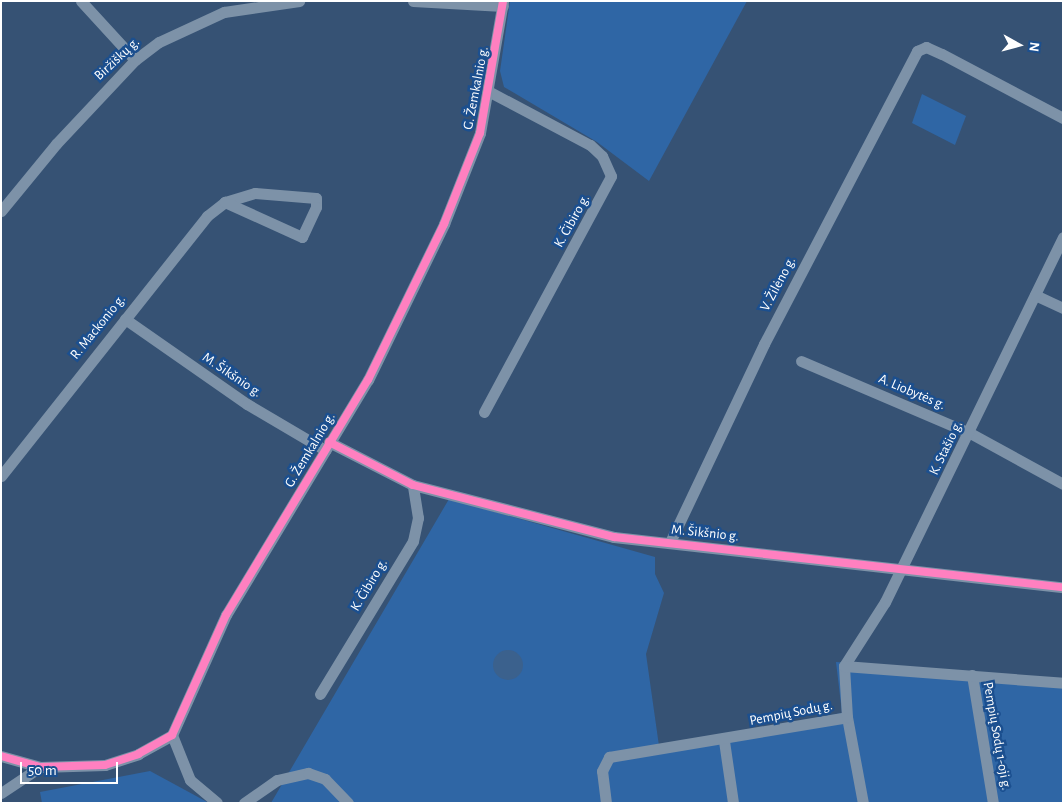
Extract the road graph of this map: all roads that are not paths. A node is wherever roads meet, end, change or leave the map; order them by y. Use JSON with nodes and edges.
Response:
{"nodes":[{"id":1,"x":81,"y":1,"type":"edge"},
{"id":2,"x":300,"y":1,"type":"edge"},
{"id":3,"x":413,"y":1,"type":"edge"},
{"id":4,"x":503,"y":4,"type":"edge"},
{"id":5,"x":135,"y":60,"type":"junction"},
{"id":6,"x":490,"y":92,"type":"junction"},
{"id":7,"x":1063,"y":118,"type":"edge"},
{"id":8,"x":225,"y":202,"type":"junction"},
{"id":9,"x":1,"y":211,"type":"edge"},
{"id":10,"x":1063,"y":237,"type":"edge"},
{"id":11,"x":1035,"y":295,"type":"junction"},
{"id":12,"x":1063,"y":308,"type":"edge"},
{"id":13,"x":125,"y":319,"type":"junction"},
{"id":14,"x":801,"y":361,"type":"dead end"},
{"id":15,"x":484,"y":412,"type":"dead end"},
{"id":16,"x":970,"y":434,"type":"junction"},
{"id":17,"x":327,"y":446,"type":"junction"},
{"id":18,"x":1,"y":476,"type":"edge"},
{"id":19,"x":1063,"y":484,"type":"edge"},
{"id":20,"x":413,"y":485,"type":"junction"},
{"id":21,"x":671,"y":540,"type":"junction"},
{"id":22,"x":902,"y":568,"type":"junction"},
{"id":23,"x":1063,"y":587,"type":"edge"},
{"id":24,"x":844,"y":666,"type":"junction"},
{"id":25,"x":972,"y":675,"type":"junction"},
{"id":26,"x":1063,"y":683,"type":"edge"},
{"id":27,"x":320,"y":694,"type":"dead end"},
{"id":28,"x":848,"y":717,"type":"junction"},
{"id":29,"x":172,"y":735,"type":"junction"},
{"id":30,"x":724,"y":741,"type":"junction"},
{"id":31,"x":1,"y":756,"type":"edge"},
{"id":32,"x":40,"y":767,"type":"junction"},
{"id":33,"x":1,"y":793,"type":"edge"},
{"id":34,"x":217,"y":803,"type":"edge"},
{"id":35,"x":244,"y":803,"type":"edge"},
{"id":36,"x":348,"y":803,"type":"edge"},
{"id":37,"x":606,"y":803,"type":"edge"},
{"id":38,"x":733,"y":803,"type":"edge"},
{"id":39,"x":863,"y":803,"type":"edge"},
{"id":40,"x":993,"y":803,"type":"edge"}],
"edges":[{"from":1,"to":5,"type":"street"},
{"from":2,"to":5,"type":"street","name":"Biržiškų g."},
{"from":3,"to":4,"type":"street"},
{"from":4,"to":6,"type":"street","name":"G. Žemkalnio g."},
{"from":5,"to":9,"type":"street","name":"Biržiškų g."},
{"from":6,"to":15,"type":"street","name":"K. Čibiro g."},
{"from":6,"to":17,"type":"street","name":"G. Žemkalnio g."},
{"from":7,"to":21,"type":"street","name":"V. Žilėno g."},
{"from":8,"to":8,"type":"street","name":"R. Mackonio g."},
{"from":8,"to":13,"type":"street","name":"R. Mackonio g."},
{"from":10,"to":11,"type":"street","name":"K. Stašio g."},
{"from":11,"to":12,"type":"street"},
{"from":11,"to":16,"type":"street","name":"K. Stašio g."},
{"from":13,"to":17,"type":"street","name":"M. Šikšnio g."},
{"from":13,"to":18,"type":"street","name":"R. Mackonio g."},
{"from":14,"to":16,"type":"street","name":"A. Liobytės g."},
{"from":16,"to":19,"type":"street","name":"A. Liobytės g."},
{"from":16,"to":22,"type":"street","name":"K. Stašio g."},
{"from":17,"to":20,"type":"street","name":"M. Šikšnio g."},
{"from":17,"to":29,"type":"street","name":"G. Žemkalnio g."},
{"from":20,"to":21,"type":"street","name":"M. Šikšnio g."},
{"from":20,"to":27,"type":"street","name":"K. Čibiro g."},
{"from":21,"to":22,"type":"street","name":"M. Šikšnio g."},
{"from":22,"to":23,"type":"street","name":"M. Šikšnio g."},
{"from":22,"to":24,"type":"street","name":"K. Stašio g."},
{"from":24,"to":25,"type":"street"},
{"from":24,"to":28,"type":"street","name":"Pempių Sodų g."},
{"from":25,"to":26,"type":"street"},
{"from":25,"to":40,"type":"street","name":"Pempių Sodų 1-oji g."},
{"from":28,"to":30,"type":"street","name":"Pempių Sodų g."},
{"from":28,"to":39,"type":"street"},
{"from":29,"to":32,"type":"street"},
{"from":29,"to":34,"type":"street"},
{"from":30,"to":37,"type":"street","name":"Pempių Sodų g."},
{"from":30,"to":38,"type":"street"},
{"from":31,"to":32,"type":"street"},
{"from":32,"to":33,"type":"street"},
{"from":35,"to":36,"type":"street"}]}
